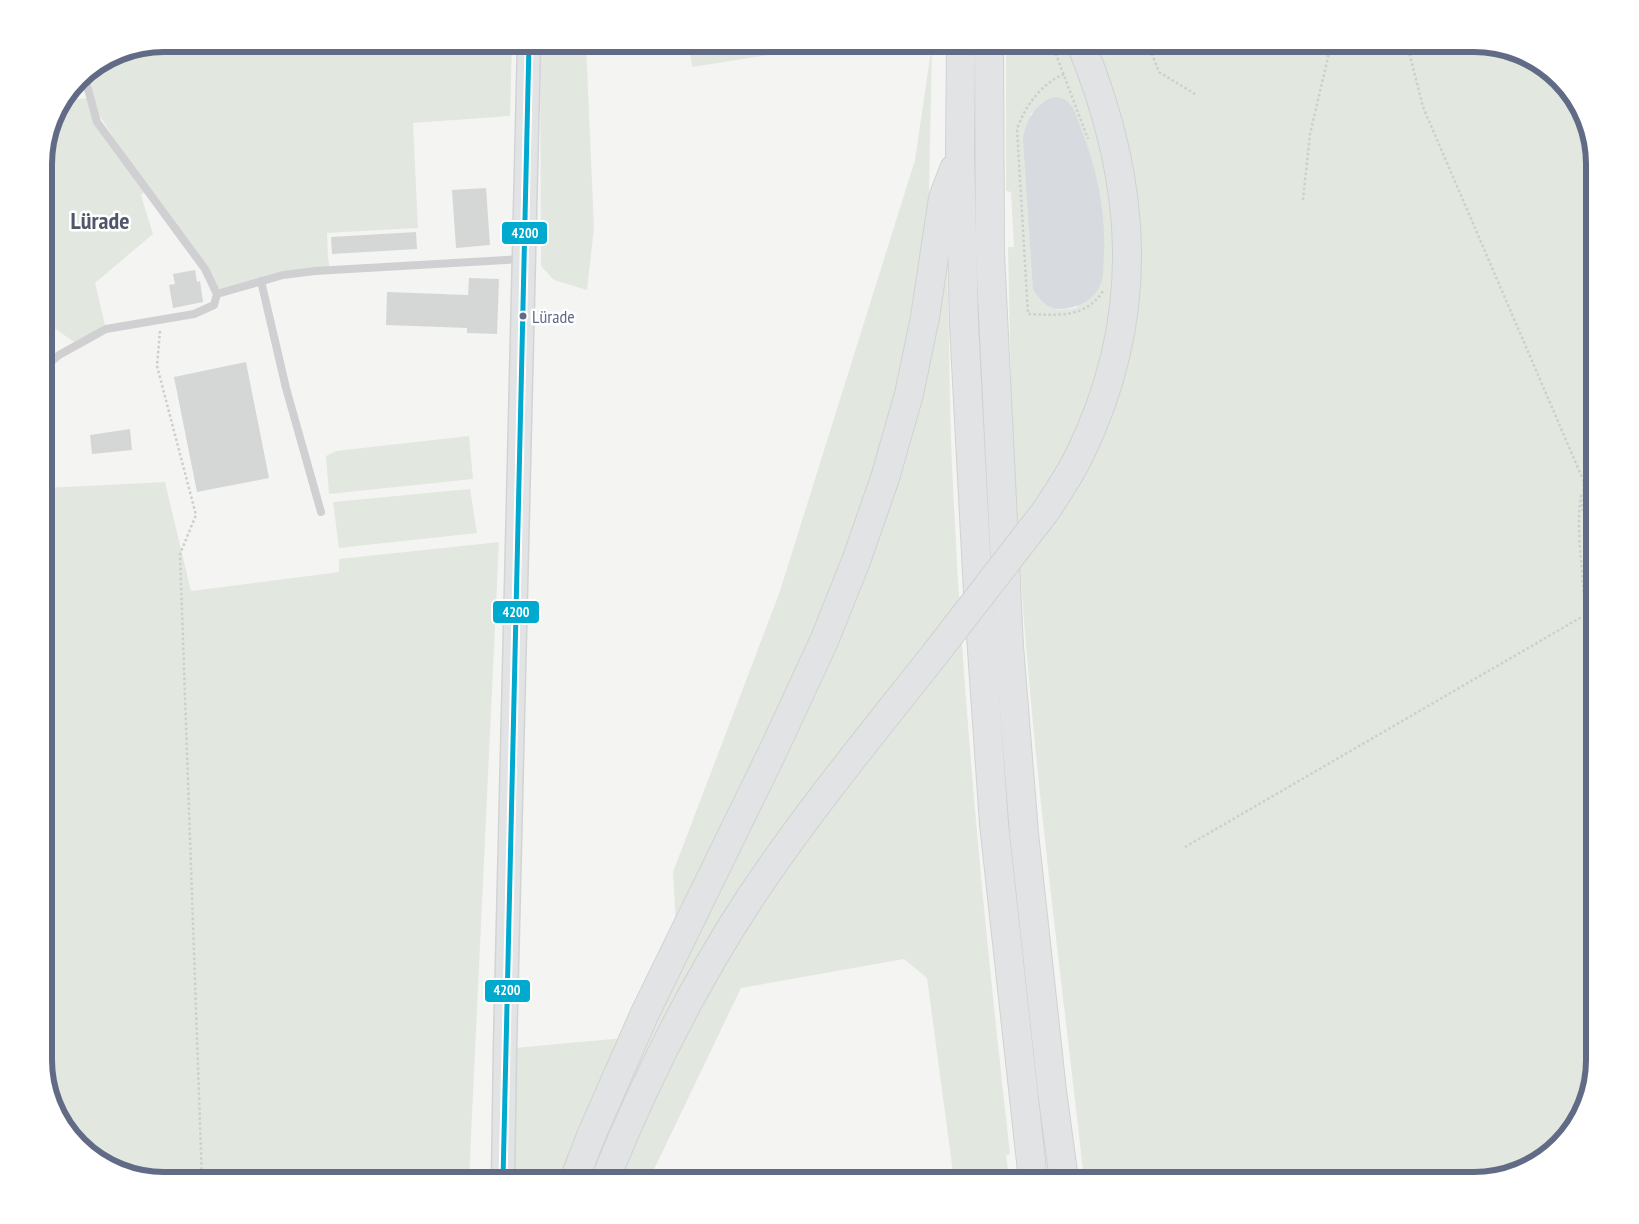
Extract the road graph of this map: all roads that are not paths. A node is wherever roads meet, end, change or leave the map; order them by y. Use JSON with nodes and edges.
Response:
{"nodes":[{"id":1,"x":529,"y":52,"type":"edge"},
{"id":2,"x":961,"y":52,"type":"edge"},
{"id":3,"x":988,"y":52,"type":"edge"},
{"id":4,"x":1084,"y":52,"type":"edge"},
{"id":5,"x":87,"y":84,"type":"edge"},
{"id":6,"x":960,"y":152,"type":"junction"},
{"id":7,"x":524,"y":260,"type":"junction"},
{"id":8,"x":262,"y":281,"type":"junction"},
{"id":9,"x":218,"y":294,"type":"junction"},
{"id":10,"x":53,"y":360,"type":"edge"},
{"id":11,"x":321,"y":512,"type":"dead end"},
{"id":12,"x":502,"y":1172,"type":"edge"},
{"id":13,"x":577,"y":1172,"type":"edge"},
{"id":14,"x":608,"y":1172,"type":"edge"},
{"id":15,"x":1032,"y":1172,"type":"edge"},
{"id":16,"x":1063,"y":1172,"type":"edge"}],
"edges":[{"from":1,"to":7,"type":"main road"},
{"from":2,"to":6,"type":"highway"},
{"from":3,"to":16,"type":"highway"},
{"from":4,"to":14,"type":"highway","bridge":true},
{"from":5,"to":9,"type":"lane"},
{"from":6,"to":13,"type":"highway"},
{"from":6,"to":15,"type":"highway"},
{"from":7,"to":8,"type":"lane"},
{"from":7,"to":12,"type":"main road"},
{"from":8,"to":9,"type":"lane"},
{"from":8,"to":11,"type":"lane"},
{"from":9,"to":10,"type":"lane"}]}
